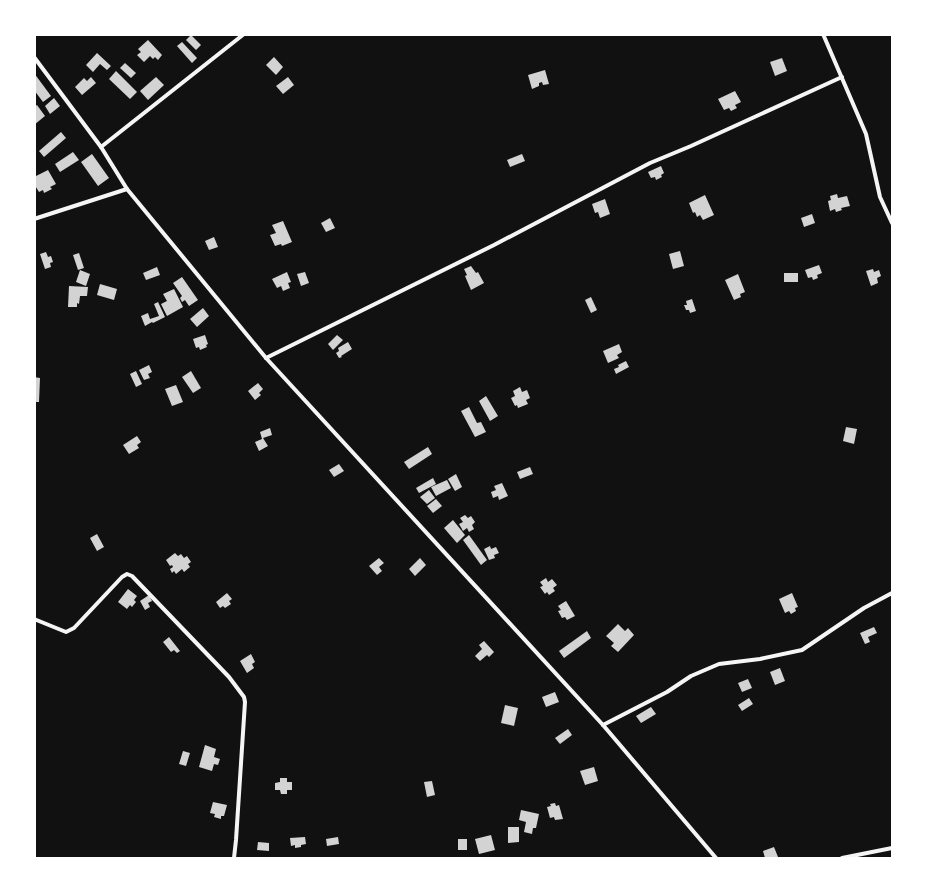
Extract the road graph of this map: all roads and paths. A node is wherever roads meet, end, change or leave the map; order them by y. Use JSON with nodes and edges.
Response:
{"nodes":[{"id":1,"x":244,"y":34,"type":"edge"},
{"id":2,"x":823,"y":34,"type":"edge"},
{"id":3,"x":34,"y":57,"type":"edge"},
{"id":4,"x":842,"y":77,"type":"junction"},
{"id":5,"x":101,"y":147,"type":"junction"},
{"id":6,"x":127,"y":189,"type":"junction"},
{"id":7,"x":34,"y":219,"type":"edge"},
{"id":8,"x":892,"y":223,"type":"edge"},
{"id":9,"x":266,"y":358,"type":"junction"},
{"id":10,"x":892,"y":593,"type":"edge"},
{"id":11,"x":34,"y":619,"type":"edge"},
{"id":12,"x":603,"y":725,"type":"junction"},
{"id":13,"x":892,"y":848,"type":"edge"},
{"id":14,"x":234,"y":858,"type":"edge"},
{"id":15,"x":716,"y":858,"type":"edge"},
{"id":16,"x":842,"y":858,"type":"edge"}],
"edges":[{"from":1,"to":5,"type":"street"},
{"from":2,"to":4,"type":"street"},
{"from":3,"to":5,"type":"street"},
{"from":4,"to":8,"type":"street"},
{"from":4,"to":9,"type":"street"},
{"from":5,"to":6,"type":"street"},
{"from":6,"to":7,"type":"street"},
{"from":6,"to":9,"type":"street"},
{"from":9,"to":12,"type":"street"},
{"from":10,"to":12,"type":"street"},
{"from":11,"to":14,"type":"street"},
{"from":12,"to":15,"type":"street"},
{"from":13,"to":16,"type":"street"}]}
